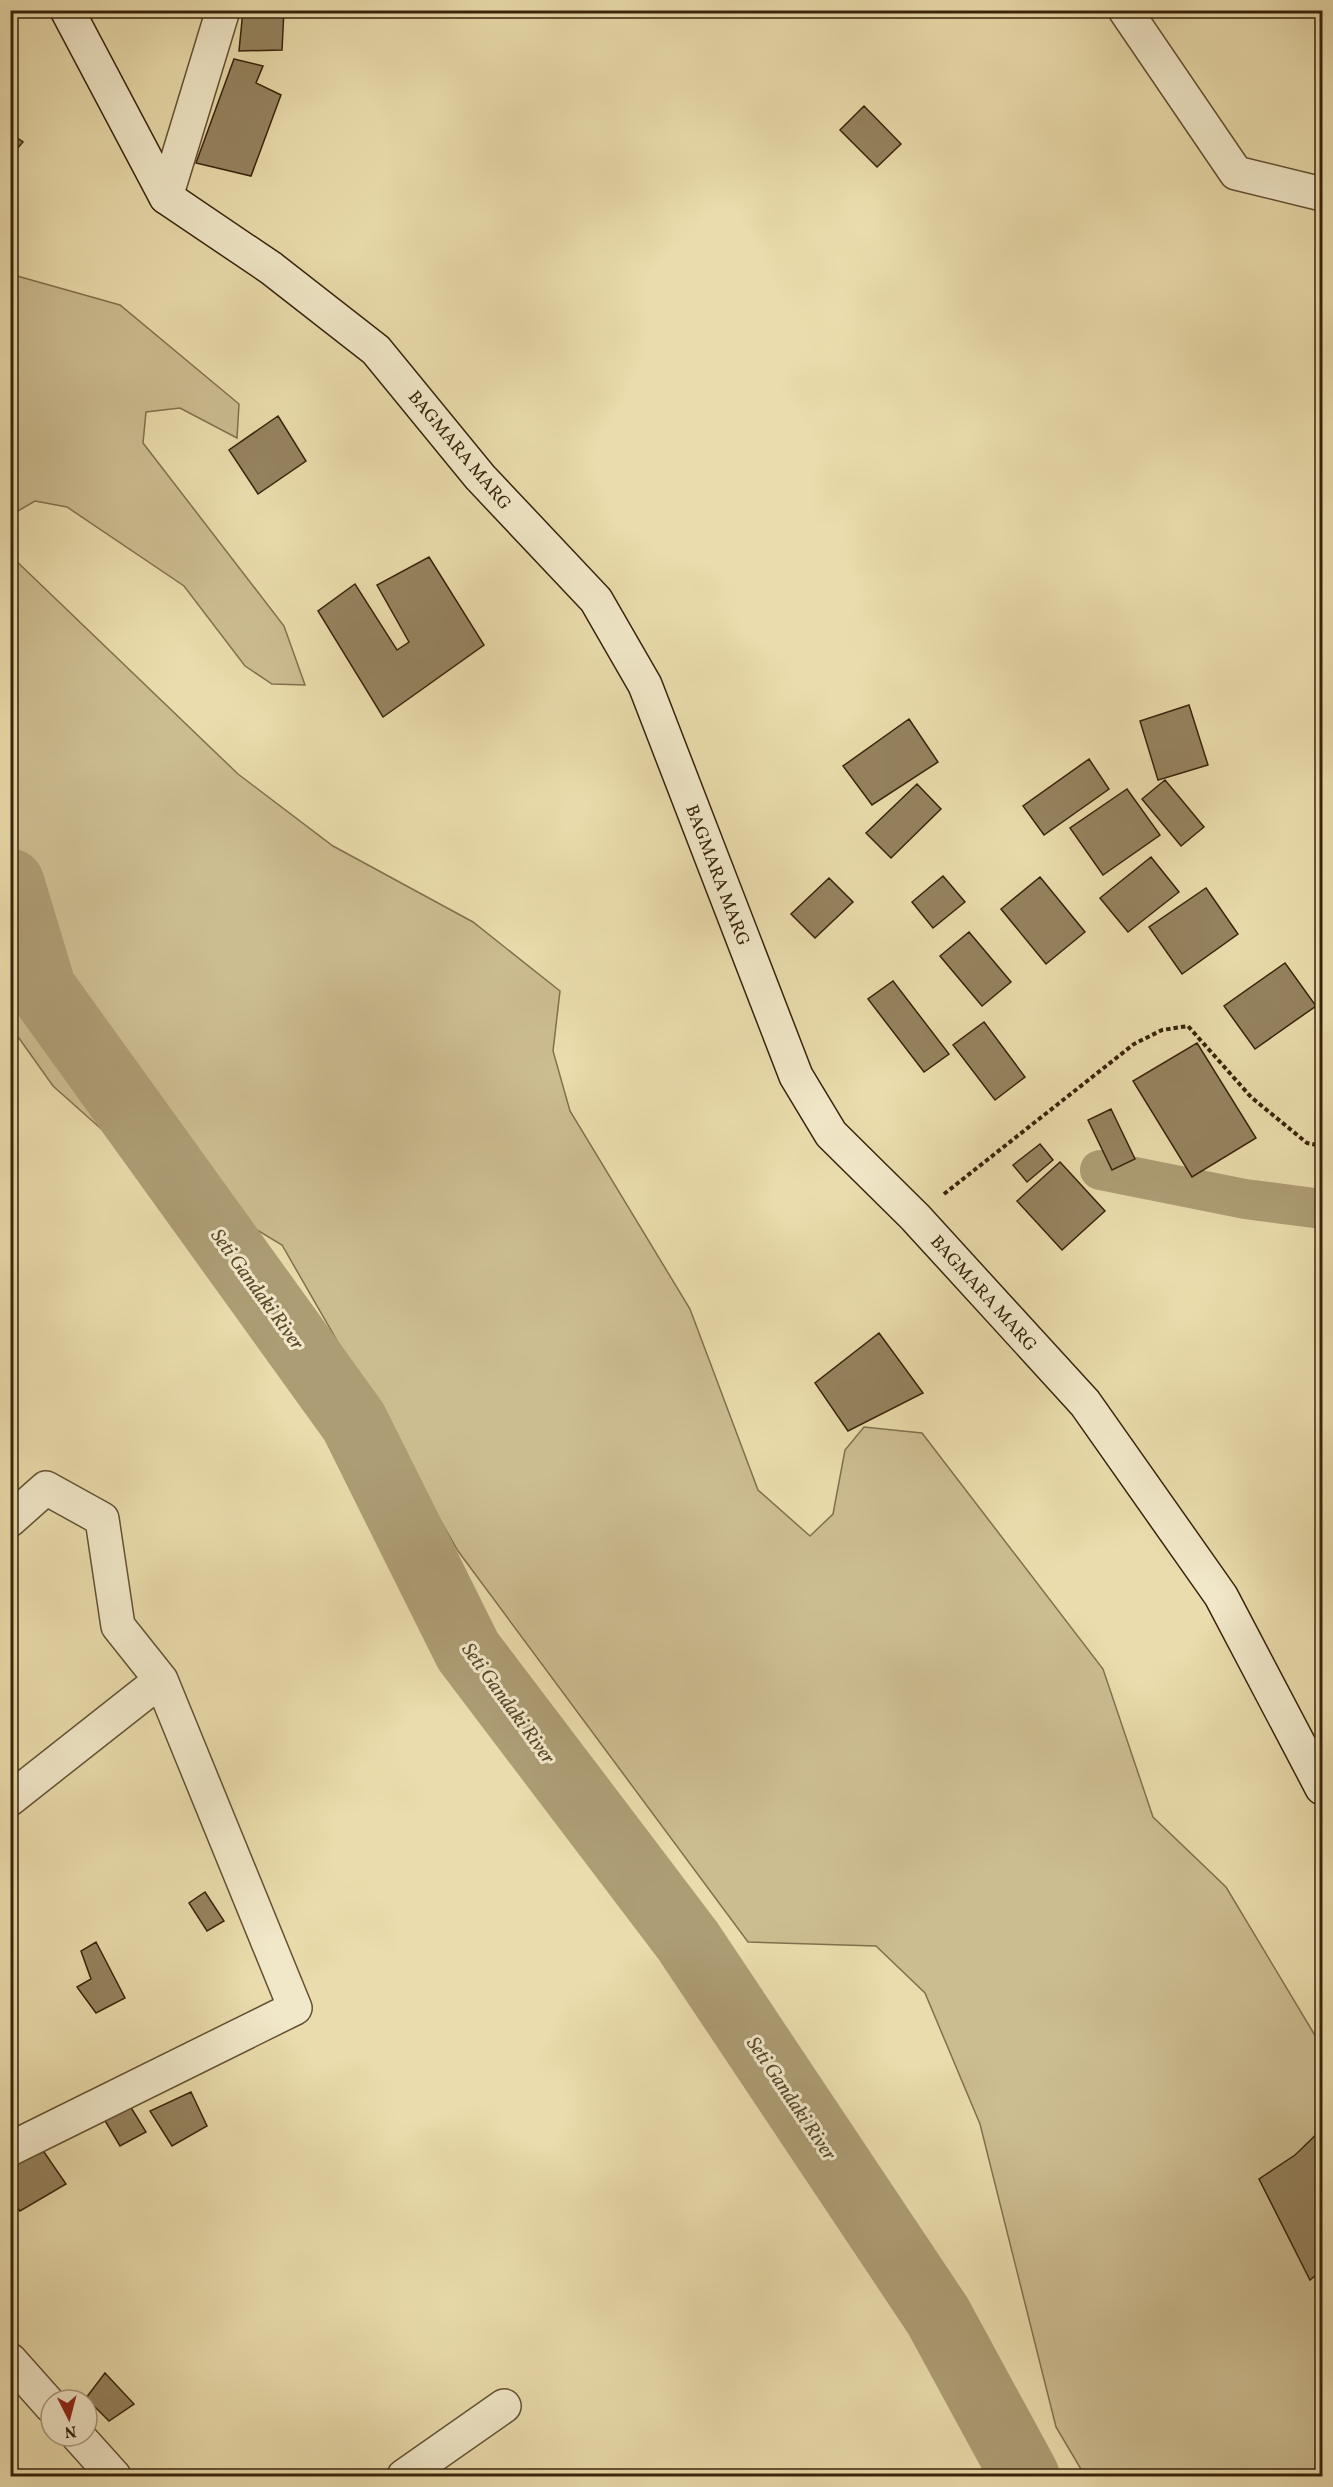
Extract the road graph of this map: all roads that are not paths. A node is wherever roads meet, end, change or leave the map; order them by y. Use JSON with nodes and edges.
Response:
{"nodes":[{"id":1,"x":66,"y":10,"type":"edge"},
{"id":2,"x":223,"y":10,"type":"edge"},
{"id":3,"x":1125,"y":10,"type":"edge"},
{"id":4,"x":1323,"y":194,"type":"edge"},
{"id":5,"x":166,"y":197,"type":"junction"},
{"id":6,"x":10,"y":1520,"type":"edge"},
{"id":7,"x":161,"y":1680,"type":"junction"},
{"id":8,"x":1323,"y":1788,"type":"edge"},
{"id":9,"x":10,"y":1799,"type":"edge"},
{"id":10,"x":10,"y":2149,"type":"edge"},
{"id":11,"x":10,"y":2360,"type":"edge"},
{"id":12,"x":39,"y":2393,"type":"edge"},
{"id":13,"x":504,"y":2406,"type":"dead end"},
{"id":14,"x":89,"y":2448,"type":"edge"},
{"id":15,"x":114,"y":2476,"type":"edge"},
{"id":16,"x":404,"y":2476,"type":"edge"}],
"edges":[{"from":1,"to":5,"type":"main road","name":"BAGMARA MARG"},
{"from":2,"to":5,"type":"main road"},
{"from":3,"to":4,"type":"main road"},
{"from":5,"to":8,"type":"main road","name":"BAGMARA MARG"},
{"from":6,"to":7,"type":"main road"},
{"from":7,"to":9,"type":"main road"},
{"from":7,"to":10,"type":"main road"},
{"from":11,"to":12,"type":"main road"},
{"from":13,"to":16,"type":"main road"},
{"from":14,"to":15,"type":"main road"}]}
